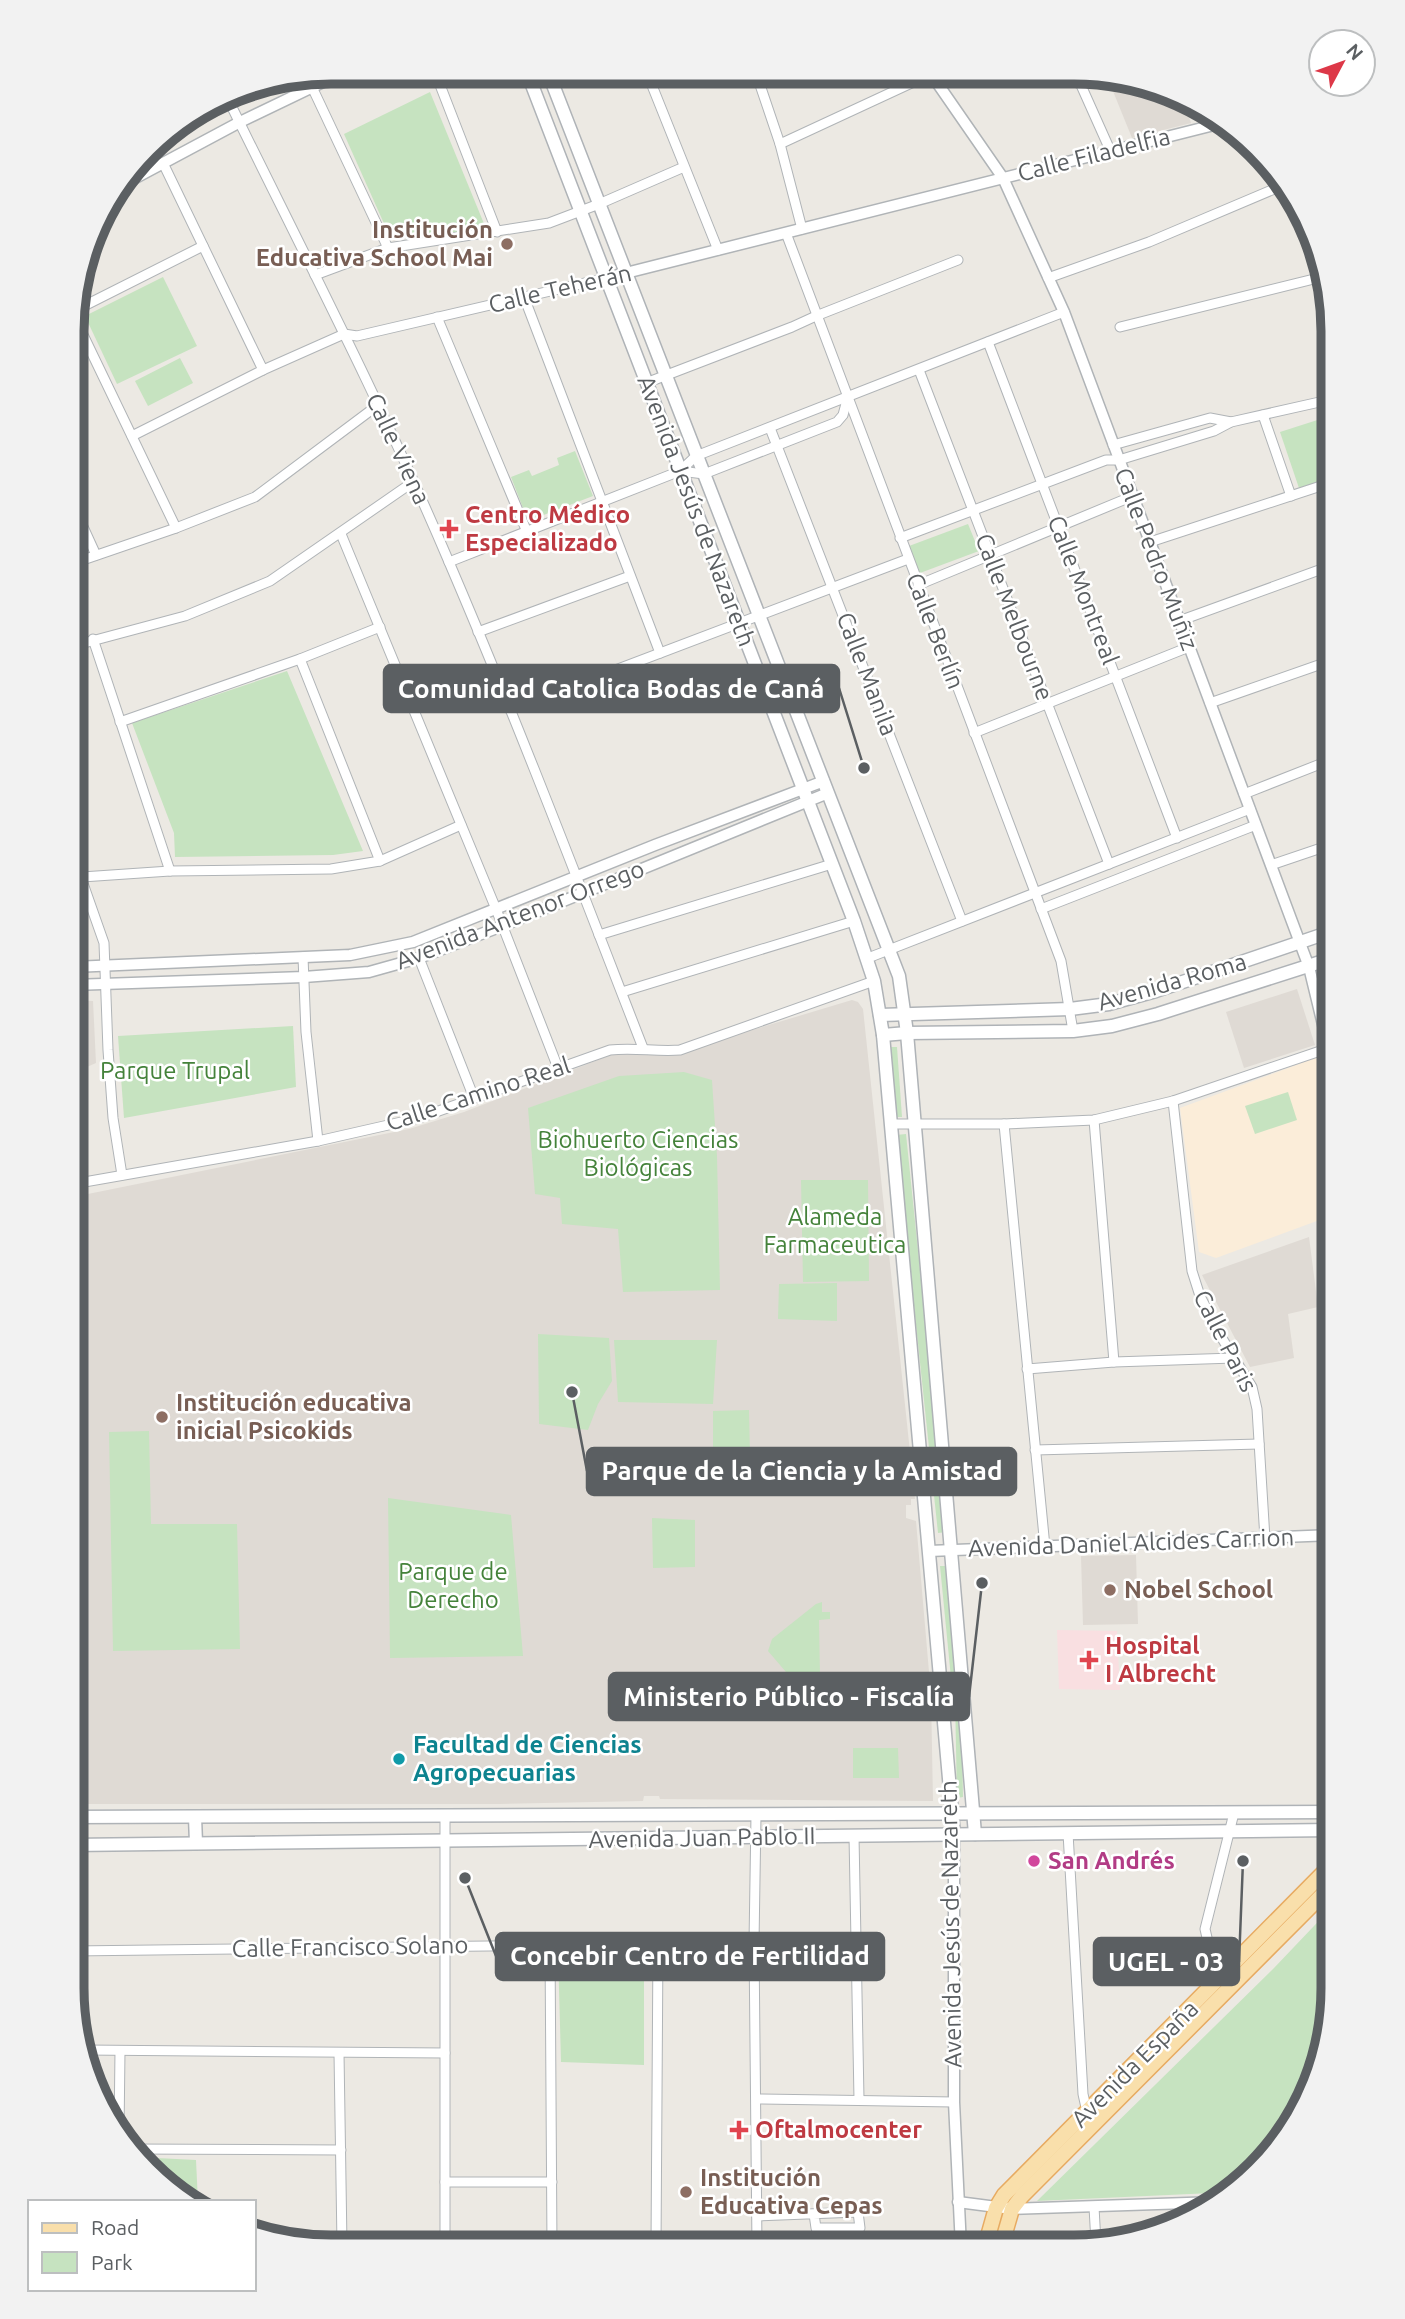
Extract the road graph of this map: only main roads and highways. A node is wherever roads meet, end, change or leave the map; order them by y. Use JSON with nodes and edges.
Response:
{"nodes":[{"id":1,"x":532,"y":85,"type":"edge"},
{"id":2,"x":553,"y":85,"type":"edge"},
{"id":3,"x":806,"y":735,"type":"junction"},
{"id":4,"x":784,"y":742,"type":"junction"},
{"id":5,"x":1321,"y":935,"type":"edge"},
{"id":6,"x":1321,"y":963,"type":"edge"},
{"id":7,"x":905,"y":1014,"type":"junction"},
{"id":8,"x":880,"y":1015,"type":"junction"},
{"id":9,"x":907,"y":1033,"type":"junction"},
{"id":10,"x":883,"y":1035,"type":"junction"},
{"id":11,"x":1320,"y":1812,"type":"edge"},
{"id":12,"x":1179,"y":1813,"type":"junction"},
{"id":13,"x":952,"y":1814,"type":"junction"},
{"id":14,"x":973,"y":1814,"type":"junction"},
{"id":15,"x":195,"y":1816,"type":"junction"},
{"id":16,"x":84,"y":1817,"type":"edge"},
{"id":17,"x":1320,"y":1830,"type":"edge"},
{"id":18,"x":1178,"y":1832,"type":"junction"},
{"id":19,"x":954,"y":1835,"type":"junction"},
{"id":20,"x":975,"y":1835,"type":"junction"},
{"id":21,"x":196,"y":1843,"type":"junction"},
{"id":22,"x":84,"y":1844,"type":"edge"},
{"id":23,"x":1320,"y":1877,"type":"edge"},
{"id":24,"x":1320,"y":1896,"type":"edge"},
{"id":25,"x":1229,"y":1978,"type":"junction"},
{"id":26,"x":988,"y":2235,"type":"edge"},
{"id":27,"x":1004,"y":2235,"type":"edge"}],
"edges":[{"from":1,"to":4,"type":"main road","name":"Avenida Jesús de Nazareth"},
{"from":2,"to":3,"type":"main road","name":"Avenida Jesús de Nazareth"},
{"from":3,"to":4,"type":"main road"},
{"from":3,"to":7,"type":"main road","name":"Avenida Jesús de Nazareth"},
{"from":4,"to":8,"type":"main road","name":"Avenida Jesús de Nazareth"},
{"from":5,"to":7,"type":"main road","name":"Avenida Roma"},
{"from":6,"to":9,"type":"main road","name":"Avenida Roma"},
{"from":7,"to":8,"type":"main road","name":"Avenida Roma"},
{"from":7,"to":9,"type":"main road","name":"Avenida Jesús de Nazareth"},
{"from":8,"to":10,"type":"main road","name":"Avenida Jesús de Nazareth"},
{"from":9,"to":10,"type":"main road","name":"Avenida Roma"},
{"from":9,"to":14,"type":"main road","name":"Avenida Jesús de Nazareth"},
{"from":10,"to":13,"type":"main road","name":"Avenida Jesús de Nazareth"},
{"from":11,"to":12,"type":"main road","name":"Avenida Juan Pablo II"},
{"from":12,"to":14,"type":"main road","name":"Avenida Juan Pablo II"},
{"from":12,"to":18,"type":"main road"},
{"from":13,"to":14,"type":"main road","name":"Avenida Juan Pablo II"},
{"from":13,"to":15,"type":"main road","name":"Avenida Juan Pablo II"},
{"from":13,"to":19,"type":"main road","name":"Avenida Jesús de Nazareth"},
{"from":14,"to":20,"type":"main road","name":"Avenida Jesús de Nazareth"},
{"from":15,"to":16,"type":"main road","name":"Avenida Juan Pablo II"},
{"from":15,"to":21,"type":"main road"},
{"from":17,"to":18,"type":"main road","name":"Avenida Juan Pablo II"},
{"from":18,"to":20,"type":"main road","name":"Avenida Juan Pablo II"},
{"from":19,"to":20,"type":"main road","name":"Avenida Juan Pablo II"},
{"from":19,"to":21,"type":"main road","name":"Avenida Juan Pablo II"},
{"from":21,"to":22,"type":"main road","name":"Avenida Juan Pablo II"},
{"from":23,"to":25,"type":"main road","name":"Avenida España"},
{"from":24,"to":25,"type":"main road","name":"Avenida España"},
{"from":25,"to":26,"type":"main road","name":"Avenida España"},
{"from":25,"to":27,"type":"main road","name":"Avenida España"}]}
